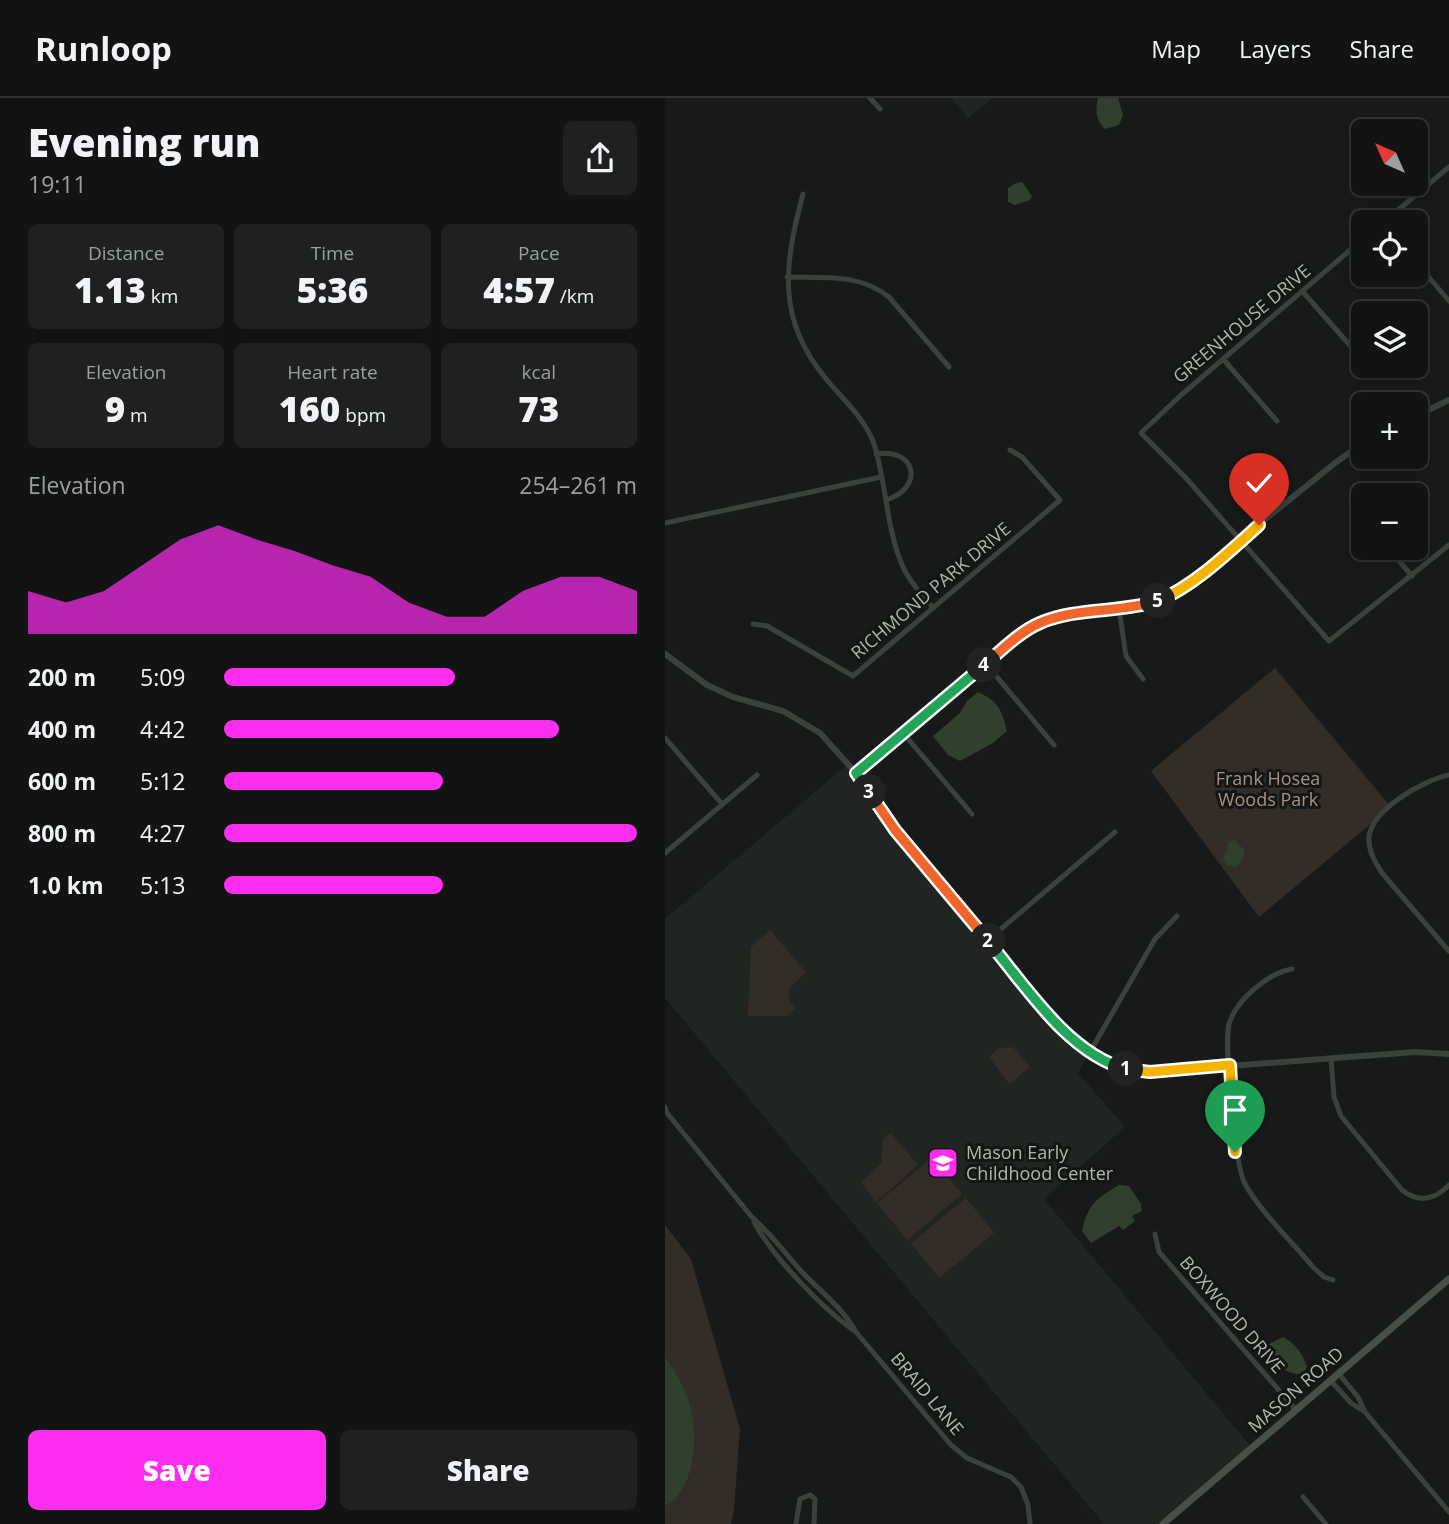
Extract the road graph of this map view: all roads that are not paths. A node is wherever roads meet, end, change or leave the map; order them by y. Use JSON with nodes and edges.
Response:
{"nodes":[{"id":1,"x":870,"y":98,"type":"edge"},
{"id":2,"x":880,"y":108,"type":"dead end"},
{"id":3,"x":1449,"y":167,"type":"edge"},
{"id":4,"x":803,"y":194,"type":"dead end"},
{"id":5,"x":1398,"y":210,"type":"edge"},
{"id":6,"x":1351,"y":249,"type":"edge"},
{"id":7,"x":1428,"y":276,"type":"edge"},
{"id":8,"x":787,"y":277,"type":"junction"},
{"id":9,"x":1302,"y":291,"type":"junction"},
{"id":10,"x":1449,"y":301,"type":"edge"},
{"id":11,"x":1351,"y":346,"type":"edge"},
{"id":12,"x":1223,"y":359,"type":"junction"},
{"id":13,"x":949,"y":367,"type":"dead end"},
{"id":14,"x":1449,"y":400,"type":"edge"},
{"id":15,"x":1428,"y":410,"type":"edge"},
{"id":16,"x":1277,"y":421,"type":"dead end"},
{"id":17,"x":1010,"y":450,"type":"dead end"},
{"id":18,"x":1351,"y":452,"type":"edge"},
{"id":19,"x":876,"y":454,"type":"junction"},
{"id":20,"x":881,"y":477,"type":"junction"},
{"id":21,"x":886,"y":500,"type":"junction"},
{"id":22,"x":665,"y":523,"type":"edge"},
{"id":23,"x":1240,"y":542,"type":"junction"},
{"id":24,"x":1449,"y":545,"type":"edge"},
{"id":25,"x":1398,"y":560,"type":"edge"},
{"id":26,"x":1412,"y":576,"type":"junction"},
{"id":27,"x":933,"y":608,"type":"junction"},
{"id":28,"x":1119,"y":609,"type":"junction"},
{"id":29,"x":753,"y":624,"type":"dead end"},
{"id":30,"x":665,"y":654,"type":"edge"},
{"id":31,"x":986,"y":664,"type":"junction"},
{"id":32,"x":1143,"y":679,"type":"dead end"},
{"id":33,"x":903,"y":733,"type":"junction"},
{"id":34,"x":665,"y":738,"type":"edge"},
{"id":35,"x":1054,"y":745,"type":"dead end"},
{"id":36,"x":856,"y":773,"type":"junction"},
{"id":37,"x":757,"y":775,"type":"dead end"},
{"id":38,"x":1449,"y":775,"type":"edge"},
{"id":39,"x":722,"y":804,"type":"junction"},
{"id":40,"x":972,"y":814,"type":"dead end"},
{"id":41,"x":1115,"y":832,"type":"dead end"},
{"id":42,"x":665,"y":853,"type":"edge"},
{"id":43,"x":1177,"y":916,"type":"dead end"},
{"id":44,"x":988,"y":940,"type":"junction"},
{"id":45,"x":1449,"y":951,"type":"edge"},
{"id":46,"x":1292,"y":969,"type":"dead end"},
{"id":47,"x":1090,"y":1052,"type":"junction"},
{"id":48,"x":1449,"y":1054,"type":"edge"},
{"id":49,"x":1331,"y":1058,"type":"junction"},
{"id":50,"x":1230,"y":1065,"type":"junction"},
{"id":51,"x":666,"y":1110,"type":"edge"},
{"id":52,"x":1449,"y":1185,"type":"edge"},
{"id":53,"x":1155,"y":1234,"type":"dead end"},
{"id":54,"x":1449,"y":1279,"type":"edge"},
{"id":55,"x":1333,"y":1280,"type":"dead end"},
{"id":56,"x":1339,"y":1374,"type":"junction"},
{"id":57,"x":1331,"y":1381,"type":"junction"},
{"id":58,"x":1296,"y":1410,"type":"junction"},
{"id":59,"x":1365,"y":1412,"type":"junction"},
{"id":60,"x":1303,"y":1497,"type":"dead end"},
{"id":61,"x":1449,"y":1511,"type":"edge"},
{"id":62,"x":796,"y":1524,"type":"edge"},
{"id":63,"x":814,"y":1524,"type":"edge"},
{"id":64,"x":1030,"y":1524,"type":"edge"},
{"id":65,"x":1163,"y":1524,"type":"edge"},
{"id":66,"x":1326,"y":1524,"type":"edge"}],
"edges":[{"from":1,"to":2,"type":"street"},
{"from":3,"to":5,"type":"street"},
{"from":4,"to":8,"type":"street"},
{"from":6,"to":9,"type":"street","name":"GREENHOUSE DRIVE"},
{"from":7,"to":10,"type":"street"},
{"from":8,"to":13,"type":"street"},
{"from":8,"to":19,"type":"street"},
{"from":9,"to":11,"type":"street"},
{"from":9,"to":12,"type":"street","name":"GREENHOUSE DRIVE"},
{"from":12,"to":16,"type":"street"},
{"from":12,"to":23,"type":"street","name":"GREENHOUSE DRIVE"},
{"from":14,"to":15,"type":"street"},
{"from":17,"to":27,"type":"street","name":"RICHMOND PARK DRIVE"},
{"from":18,"to":23,"type":"street"},
{"from":19,"to":20,"type":"street"},
{"from":19,"to":21,"type":"street"},
{"from":20,"to":21,"type":"street"},
{"from":20,"to":22,"type":"street"},
{"from":21,"to":27,"type":"street"},
{"from":23,"to":26,"type":"street"},
{"from":23,"to":28,"type":"street"},
{"from":24,"to":26,"type":"street"},
{"from":25,"to":26,"type":"street"},
{"from":27,"to":29,"type":"street","name":"RICHMOND PARK DRIVE"},
{"from":28,"to":31,"type":"street"},
{"from":28,"to":32,"type":"street"},
{"from":30,"to":36,"type":"street"},
{"from":31,"to":33,"type":"street"},
{"from":31,"to":35,"type":"street"},
{"from":33,"to":36,"type":"street"},
{"from":33,"to":40,"type":"street"},
{"from":34,"to":39,"type":"street"},
{"from":36,"to":44,"type":"street"},
{"from":37,"to":39,"type":"street"},
{"from":38,"to":45,"type":"street"},
{"from":39,"to":42,"type":"street"},
{"from":41,"to":44,"type":"street"},
{"from":43,"to":47,"type":"street"},
{"from":44,"to":47,"type":"street"},
{"from":46,"to":50,"type":"street"},
{"from":47,"to":50,"type":"street"},
{"from":48,"to":49,"type":"street"},
{"from":49,"to":50,"type":"street"},
{"from":49,"to":52,"type":"street"},
{"from":50,"to":55,"type":"street"},
{"from":51,"to":64,"type":"street","name":"BRAID LANE"},
{"from":53,"to":58,"type":"street","name":"BOXWOOD DRIVE"},
{"from":54,"to":56,"type":"main road","name":"MASON ROAD"},
{"from":56,"to":57,"type":"main road","name":"MASON ROAD"},
{"from":56,"to":59,"type":"street"},
{"from":57,"to":58,"type":"main road","name":"MASON ROAD"},
{"from":57,"to":59,"type":"street"},
{"from":58,"to":65,"type":"main road","name":"MASON ROAD"},
{"from":59,"to":61,"type":"street"},
{"from":60,"to":66,"type":"street"},
{"from":62,"to":63,"type":"street"}]}
